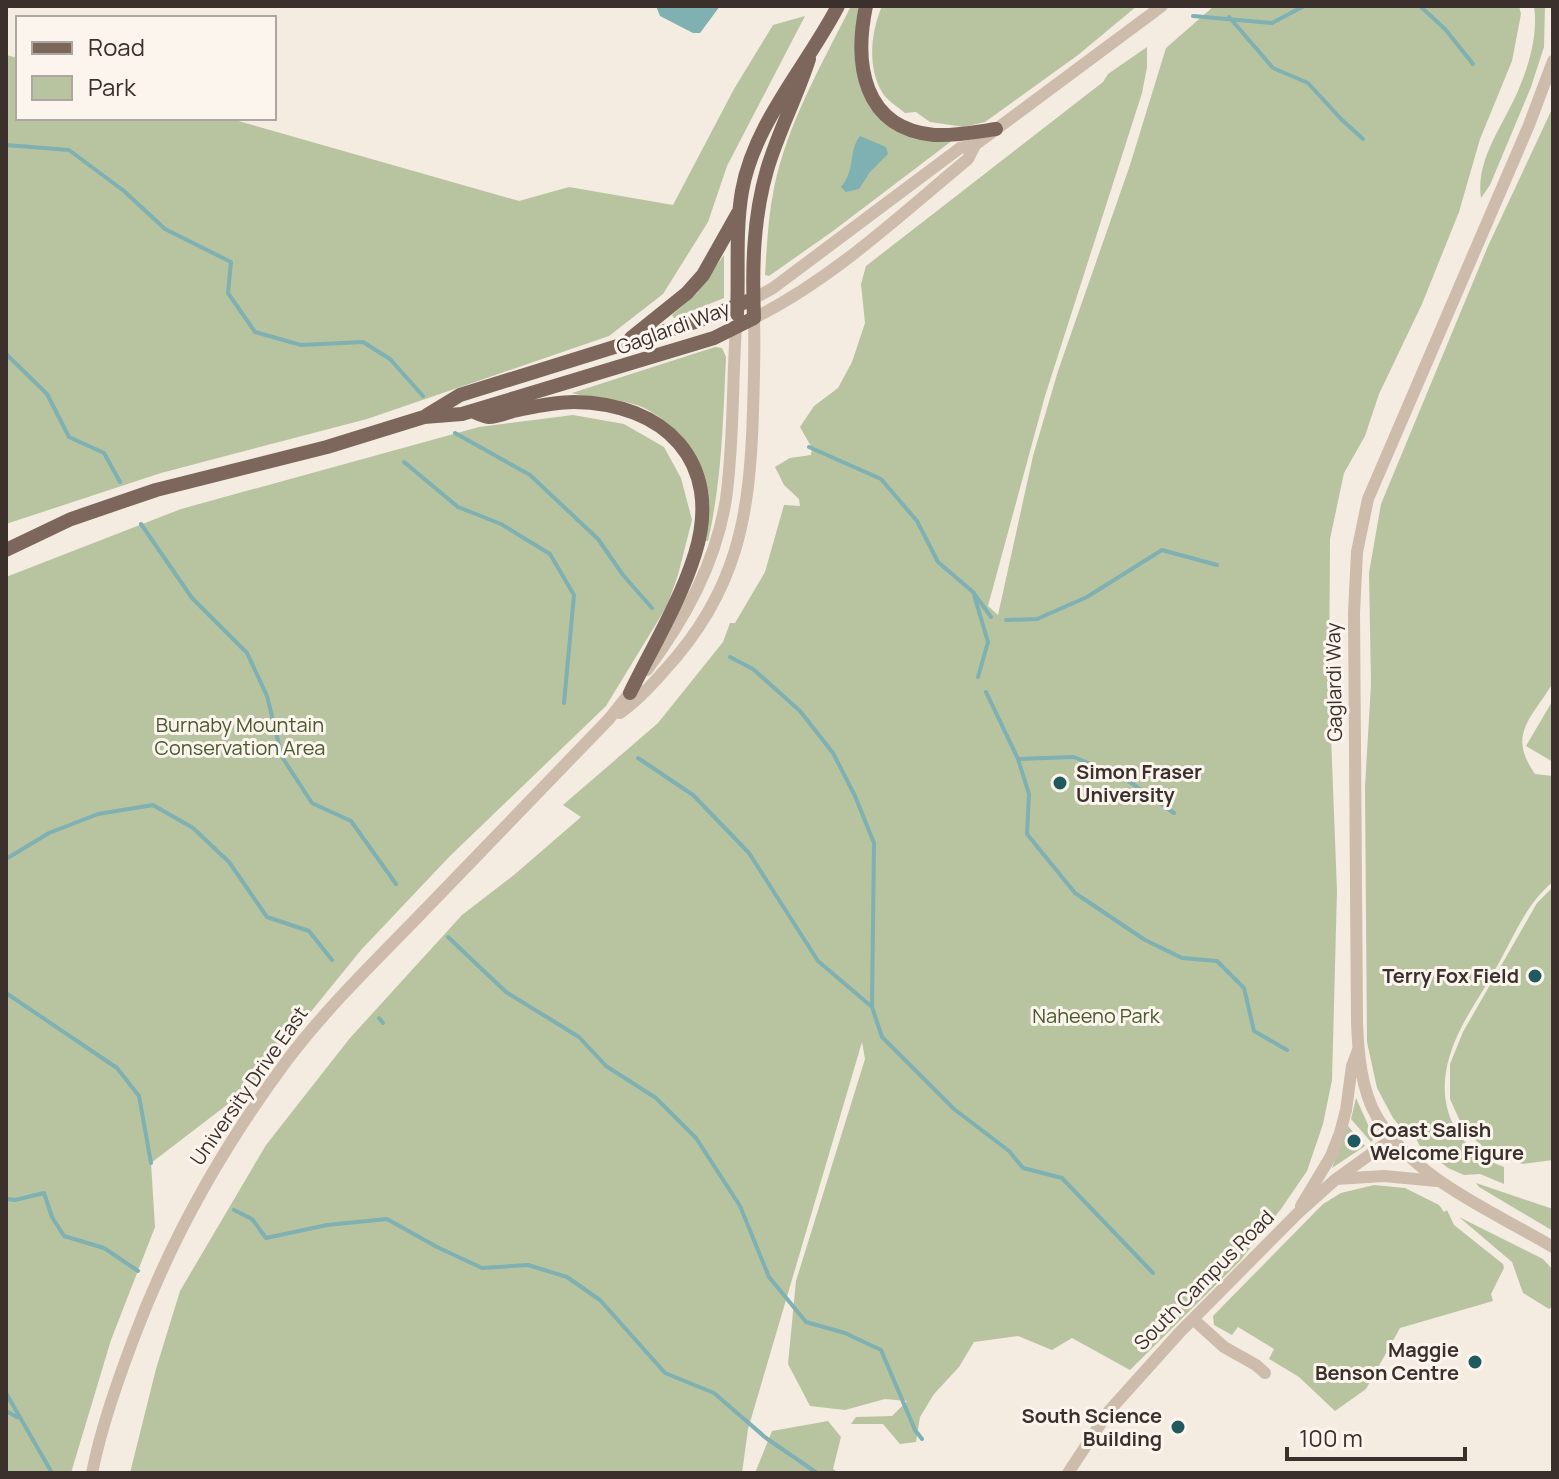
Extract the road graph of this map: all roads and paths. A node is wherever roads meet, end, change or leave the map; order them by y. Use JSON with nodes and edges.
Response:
{"nodes":[{"id":1,"x":838,"y":6,"type":"edge"},
{"id":2,"x":866,"y":6,"type":"edge"},
{"id":3,"x":1162,"y":6,"type":"edge"},
{"id":4,"x":809,"y":59,"type":"junction"},
{"id":5,"x":1553,"y":61,"type":"edge"},
{"id":6,"x":996,"y":129,"type":"junction"},
{"id":7,"x":975,"y":145,"type":"junction"},
{"id":8,"x":740,"y":209,"type":"junction"},
{"id":9,"x":753,"y":299,"type":"junction"},
{"id":10,"x":737,"y":307,"type":"junction"},
{"id":11,"x":754,"y":318,"type":"junction"},
{"id":12,"x":736,"y":327,"type":"junction"},
{"id":13,"x":619,"y":346,"type":"junction"},
{"id":14,"x":472,"y":411,"type":"junction"},
{"id":15,"x":424,"y":417,"type":"junction"},
{"id":16,"x":6,"y":550,"type":"edge"},
{"id":17,"x":630,"y":693,"type":"junction"},
{"id":18,"x":609,"y":719,"type":"junction"},
{"id":19,"x":1358,"y":1050,"type":"junction"},
{"id":20,"x":1393,"y":1138,"type":"junction"},
{"id":21,"x":1336,"y":1179,"type":"junction"},
{"id":22,"x":1439,"y":1181,"type":"junction"},
{"id":23,"x":1298,"y":1213,"type":"junction"},
{"id":24,"x":1553,"y":1247,"type":"edge"},
{"id":25,"x":1193,"y":1319,"type":"junction"},
{"id":26,"x":1265,"y":1373,"type":"dead end"},
{"id":27,"x":92,"y":1473,"type":"edge"},
{"id":28,"x":1068,"y":1473,"type":"edge"}],
"edges":[{"from":1,"to":4,"type":"main road"},
{"from":2,"to":6,"type":"main road"},
{"from":3,"to":6,"type":"street","name":"Gaglardi Way"},
{"from":4,"to":8,"type":"main road"},
{"from":4,"to":9,"type":"main road","name":"University Drive East"},
{"from":5,"to":19,"type":"street","name":"Gaglardi Way"},
{"from":6,"to":7,"type":"street","name":"Gaglardi Way"},
{"from":7,"to":9,"type":"street","name":"Gaglardi Way"},
{"from":7,"to":11,"type":"street","name":"Gaglardi Way"},
{"from":8,"to":10,"type":"main road","name":"University Drive East"},
{"from":8,"to":13,"type":"main road"},
{"from":9,"to":10,"type":"main road","name":"Gaglardi Way"},
{"from":9,"to":11,"type":"main road","name":"University Drive East"},
{"from":10,"to":12,"type":"main road","name":"University Drive East"},
{"from":10,"to":13,"type":"main road","name":"Gaglardi Way"},
{"from":11,"to":12,"type":"main road","name":"Gaglardi Way"},
{"from":11,"to":18,"type":"street","name":"University Drive East"},
{"from":12,"to":14,"type":"main road","name":"Gaglardi Way"},
{"from":12,"to":17,"type":"street","name":"University Drive East"},
{"from":13,"to":15,"type":"main road","name":"Gaglardi Way"},
{"from":14,"to":15,"type":"main road","name":"Gaglardi Way"},
{"from":14,"to":17,"type":"main road"},
{"from":15,"to":16,"type":"main road","name":"Gaglardi Way"},
{"from":17,"to":18,"type":"street","name":"University Drive East"},
{"from":18,"to":27,"type":"street","name":"University Drive East"},
{"from":19,"to":20,"type":"street","name":"Gaglardi Way"},
{"from":19,"to":23,"type":"street"},
{"from":20,"to":21,"type":"street","name":"South Campus Road"},
{"from":20,"to":22,"type":"street","name":"Gaglardi Way"},
{"from":21,"to":22,"type":"street"},
{"from":21,"to":23,"type":"street","name":"South Campus Road"},
{"from":22,"to":24,"type":"street","name":"Gaglardi Way"},
{"from":23,"to":25,"type":"street","name":"South Campus Road"},
{"from":25,"to":26,"type":"street"},
{"from":25,"to":28,"type":"street","name":"South Campus Road"}]}
